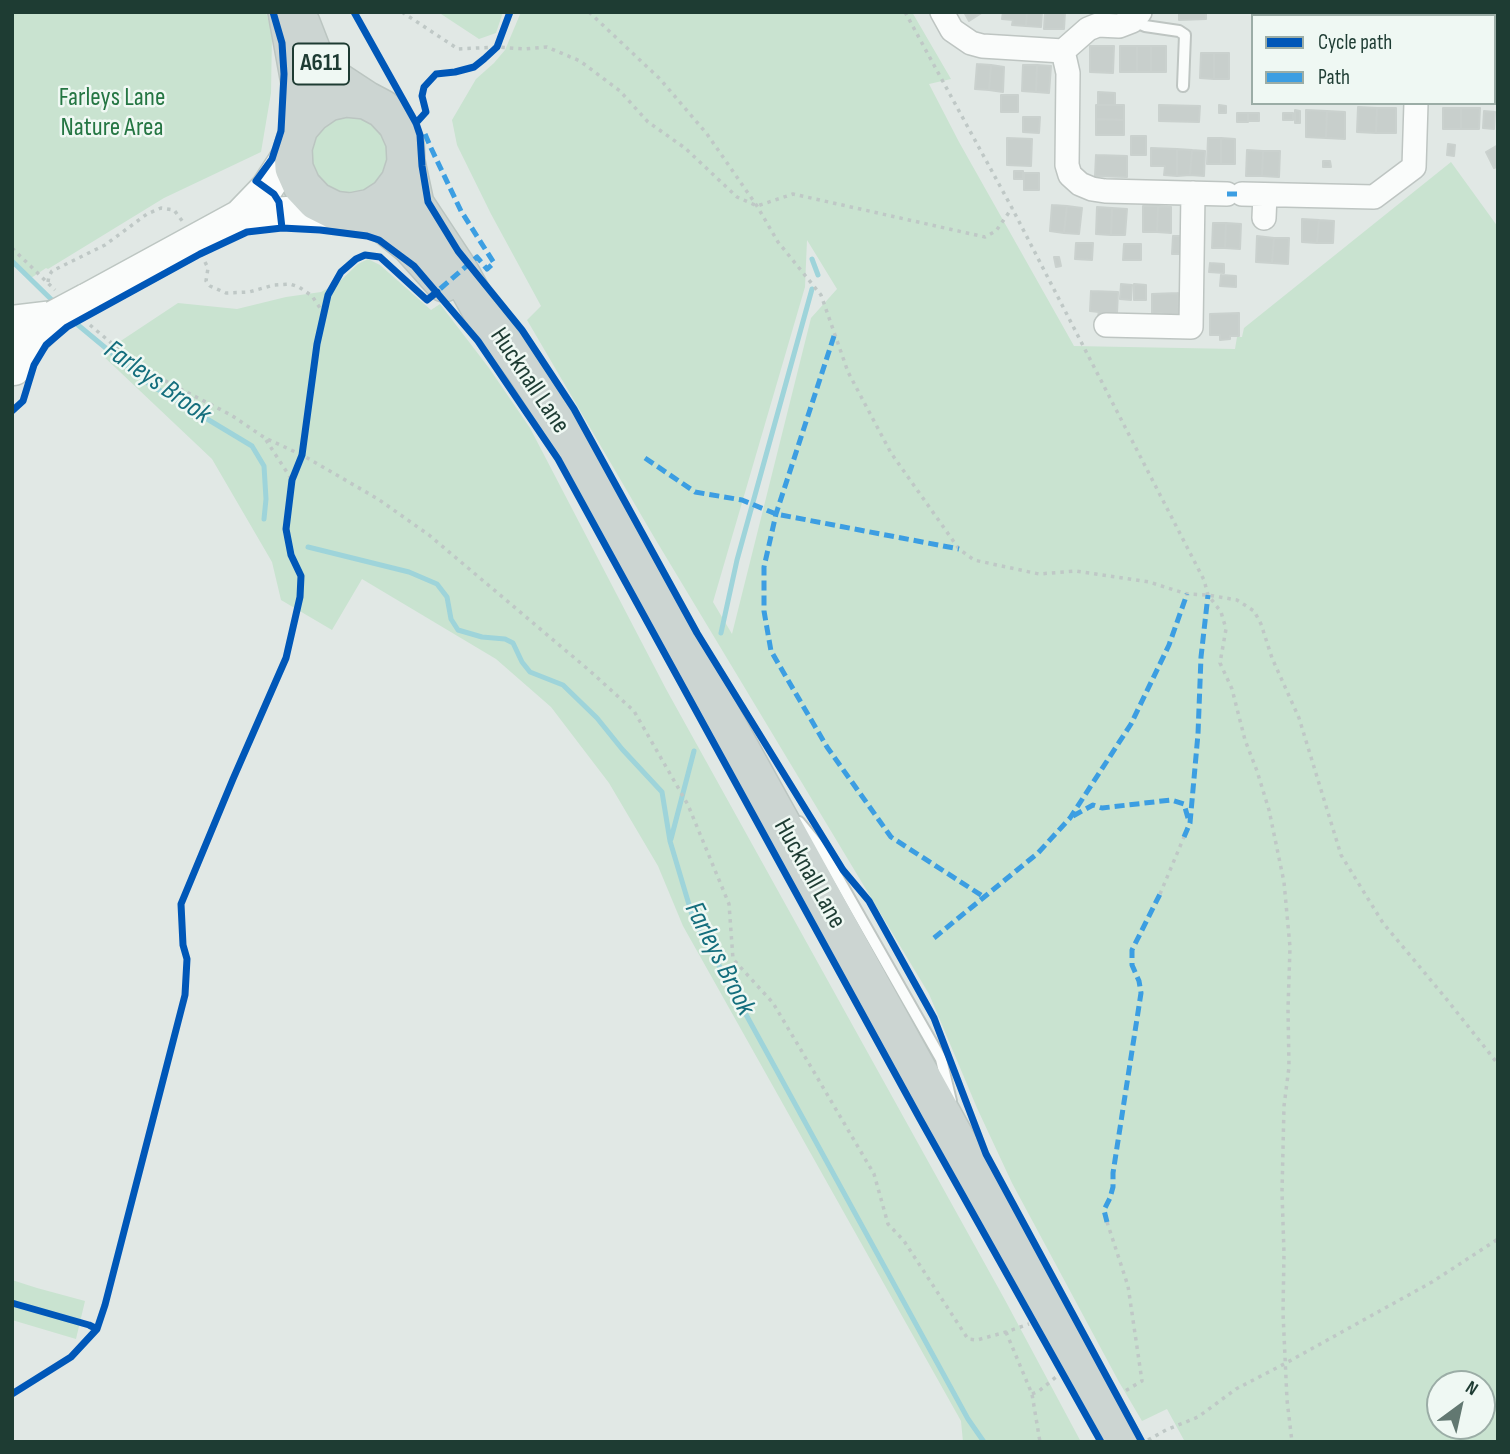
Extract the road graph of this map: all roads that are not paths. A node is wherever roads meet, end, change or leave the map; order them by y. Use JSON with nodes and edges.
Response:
{"nodes":[{"id":1,"x":287,"y":12,"type":"edge"},
{"id":2,"x":296,"y":12,"type":"edge"},
{"id":3,"x":942,"y":12,"type":"edge"},
{"id":4,"x":1136,"y":16,"type":"edge"},
{"id":5,"x":1063,"y":51,"type":"junction"},
{"id":6,"x":1183,"y":86,"type":"dead end"},
{"id":7,"x":366,"y":100,"type":"junction"},
{"id":8,"x":1416,"y":105,"type":"edge"},
{"id":9,"x":296,"y":138,"type":"junction"},
{"id":10,"x":407,"y":162,"type":"junction"},
{"id":11,"x":1193,"y":193,"type":"junction"},
{"id":12,"x":1245,"y":194,"type":"junction"},
{"id":13,"x":343,"y":211,"type":"junction"},
{"id":14,"x":240,"y":216,"type":"junction"},
{"id":15,"x":1264,"y":218,"type":"dead end"},
{"id":16,"x":70,"y":307,"type":"junction"},
{"id":17,"x":483,"y":314,"type":"junction"},
{"id":18,"x":12,"y":321,"type":"edge"},
{"id":19,"x":1106,"y":326,"type":"dead end"},
{"id":20,"x":13,"y":365,"type":"edge"},
{"id":21,"x":742,"y":752,"type":"junction"},
{"id":22,"x":779,"y":798,"type":"dead end"},
{"id":23,"x":796,"y":818,"type":"dead end"},
{"id":24,"x":966,"y":1158,"type":"junction"},
{"id":25,"x":1123,"y":1442,"type":"edge"}],
"edges":[{"from":1,"to":9,"type":"main road","name":"Hucknall Lane","number":"A611"},
{"from":2,"to":7,"type":"main road","name":"Hucknall Lane","number":"A611"},
{"from":3,"to":5,"type":"street"},
{"from":4,"to":5,"type":"street"},
{"from":4,"to":6,"type":"lane"},
{"from":5,"to":11,"type":"street"},
{"from":7,"to":9,"type":"main road","number":"A611"},
{"from":7,"to":10,"type":"main road","name":"Hucknall Lane","number":"A611"},
{"from":8,"to":12,"type":"street"},
{"from":9,"to":13,"type":"main road","name":"Hucknall Lane","number":"A611"},
{"from":9,"to":14,"type":"street"},
{"from":10,"to":13,"type":"main road"},
{"from":10,"to":17,"type":"main road","name":"Hucknall Lane","number":"A611"},
{"from":11,"to":12,"type":"street"},
{"from":11,"to":19,"type":"street"},
{"from":12,"to":15,"type":"street"},
{"from":13,"to":14,"type":"street"},
{"from":13,"to":17,"type":"main road","name":"Hucknall Lane","number":"A611"},
{"from":14,"to":16,"type":"street"},
{"from":16,"to":18,"type":"street"},
{"from":16,"to":20,"type":"street"},
{"from":17,"to":21,"type":"main road","name":"Hucknall Lane","number":"A611"},
{"from":21,"to":22,"type":"lane"},
{"from":21,"to":24,"type":"main road","name":"Hucknall Lane","number":"A611"},
{"from":23,"to":24,"type":"lane"},
{"from":24,"to":25,"type":"main road","name":"Hucknall Lane","number":"A611"}]}
